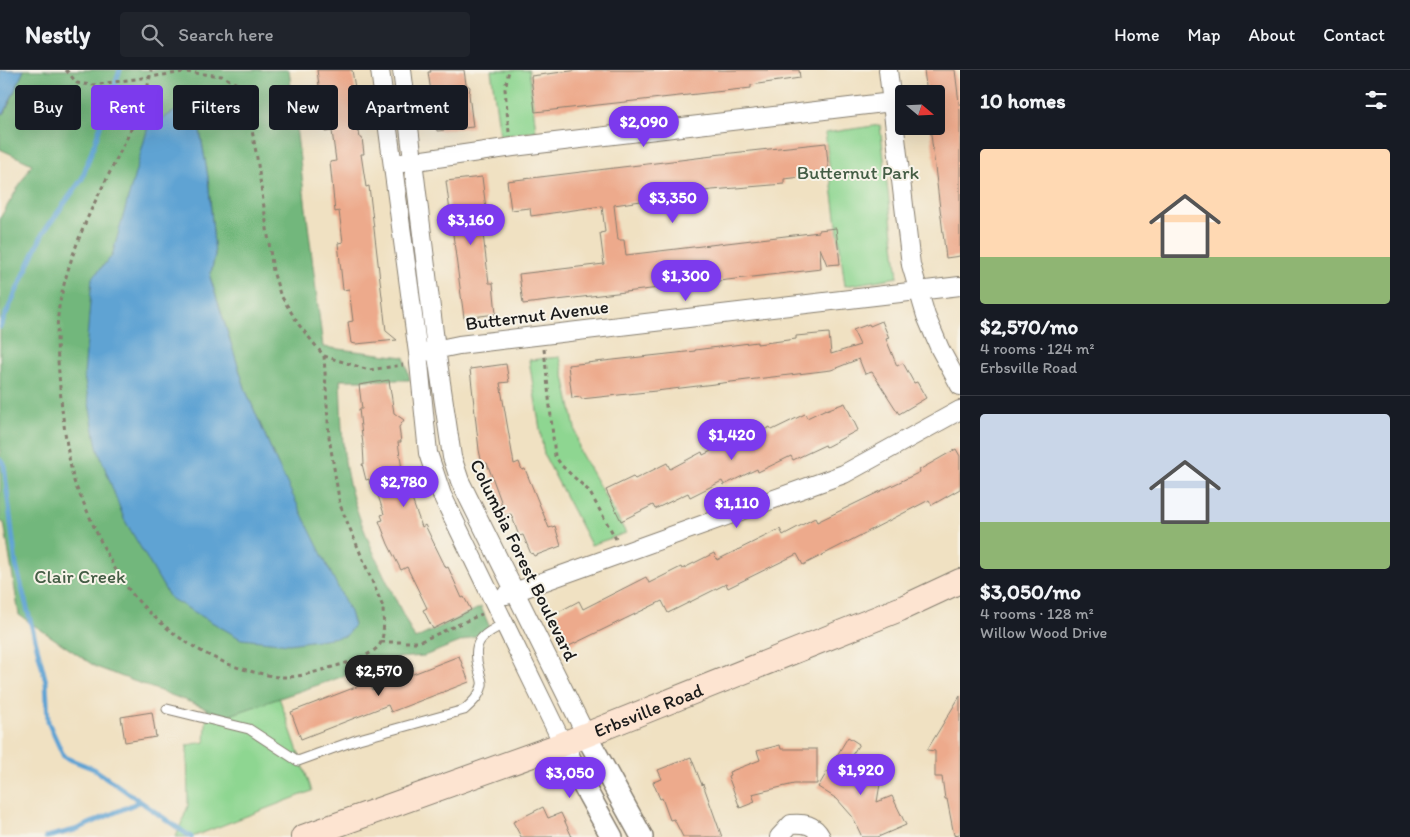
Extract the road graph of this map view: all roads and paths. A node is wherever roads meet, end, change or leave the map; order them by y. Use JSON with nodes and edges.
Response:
{"nodes":[{"id":1,"x":66,"y":70,"type":"edge"},
{"id":2,"x":151,"y":70,"type":"edge"},
{"id":3,"x":380,"y":70,"type":"edge"},
{"id":4,"x":402,"y":70,"type":"edge"},
{"id":5,"x":509,"y":70,"type":"edge"},
{"id":6,"x":888,"y":70,"type":"edge"},
{"id":7,"x":150,"y":77,"type":"junction"},
{"id":8,"x":892,"y":102,"type":"junction"},
{"id":9,"x":513,"y":147,"type":"junction"},
{"id":10,"x":414,"y":161,"type":"junction"},
{"id":11,"x":392,"y":164,"type":"junction"},
{"id":12,"x":960,"y":286,"type":"edge"},
{"id":13,"x":918,"y":291,"type":"junction"},
{"id":14,"x":543,"y":335,"type":"junction"},
{"id":15,"x":436,"y":349,"type":"junction"},
{"id":16,"x":418,"y":353,"type":"junction"},
{"id":17,"x":324,"y":356,"type":"junction"},
{"id":18,"x":960,"y":386,"type":"edge"},
{"id":19,"x":960,"y":410,"type":"edge"},
{"id":20,"x":624,"y":552,"type":"junction"},
{"id":21,"x":960,"y":581,"type":"edge"},
{"id":22,"x":515,"y":592,"type":"junction"},
{"id":23,"x":495,"y":603,"type":"junction"},
{"id":24,"x":505,"y":624,"type":"junction"},
{"id":25,"x":381,"y":642,"type":"junction"},
{"id":26,"x":167,"y":709,"type":"dead end"},
{"id":27,"x":586,"y":735,"type":"junction"},
{"id":28,"x":563,"y":744,"type":"junction"},
{"id":29,"x":960,"y":836,"type":"edge"},
{"id":30,"x":303,"y":837,"type":"edge"},
{"id":31,"x":612,"y":837,"type":"edge"},
{"id":32,"x":642,"y":837,"type":"edge"},
{"id":33,"x":779,"y":837,"type":"edge"},
{"id":34,"x":821,"y":837,"type":"edge"},
{"id":35,"x":954,"y":837,"type":"edge"}],
"edges":[{"from":1,"to":7,"type":"path"},
{"from":2,"to":7,"type":"path"},
{"from":3,"to":11,"type":"street"},
{"from":4,"to":10,"type":"street","name":"Columbia Forest Boulevard"},
{"from":5,"to":9,"type":"path"},
{"from":6,"to":8,"type":"street"},
{"from":7,"to":17,"type":"path"},
{"from":7,"to":25,"type":"path"},
{"from":8,"to":9,"type":"street"},
{"from":8,"to":13,"type":"street"},
{"from":9,"to":10,"type":"street"},
{"from":10,"to":11,"type":"street"},
{"from":10,"to":15,"type":"street","name":"Columbia Forest Boulevard"},
{"from":11,"to":16,"type":"street"},
{"from":12,"to":13,"type":"street","name":"Butternut Avenue"},
{"from":13,"to":14,"type":"street","name":"Butternut Avenue"},
{"from":13,"to":18,"type":"street"},
{"from":14,"to":15,"type":"street","name":"Butternut Avenue"},
{"from":14,"to":20,"type":"path"},
{"from":15,"to":16,"type":"street","name":"Butternut Avenue"},
{"from":15,"to":22,"type":"street","name":"Columbia Forest Boulevard"},
{"from":16,"to":17,"type":"path"},
{"from":16,"to":23,"type":"street"},
{"from":17,"to":25,"type":"path"},
{"from":19,"to":20,"type":"street"},
{"from":20,"to":22,"type":"street"},
{"from":21,"to":27,"type":"main road","name":"Erbsville Road"},
{"from":22,"to":23,"type":"street"},
{"from":22,"to":27,"type":"street","name":"Columbia Forest Boulevard"},
{"from":23,"to":24,"type":"street"},
{"from":23,"to":25,"type":"path"},
{"from":24,"to":26,"type":"lane"},
{"from":24,"to":28,"type":"street"},
{"from":27,"to":28,"type":"main road","name":"Erbsville Road"},
{"from":27,"to":32,"type":"street"},
{"from":28,"to":30,"type":"main road","name":"Erbsville Road"},
{"from":28,"to":31,"type":"street"},
{"from":29,"to":35,"type":"path"},
{"from":33,"to":34,"type":"street"}]}
